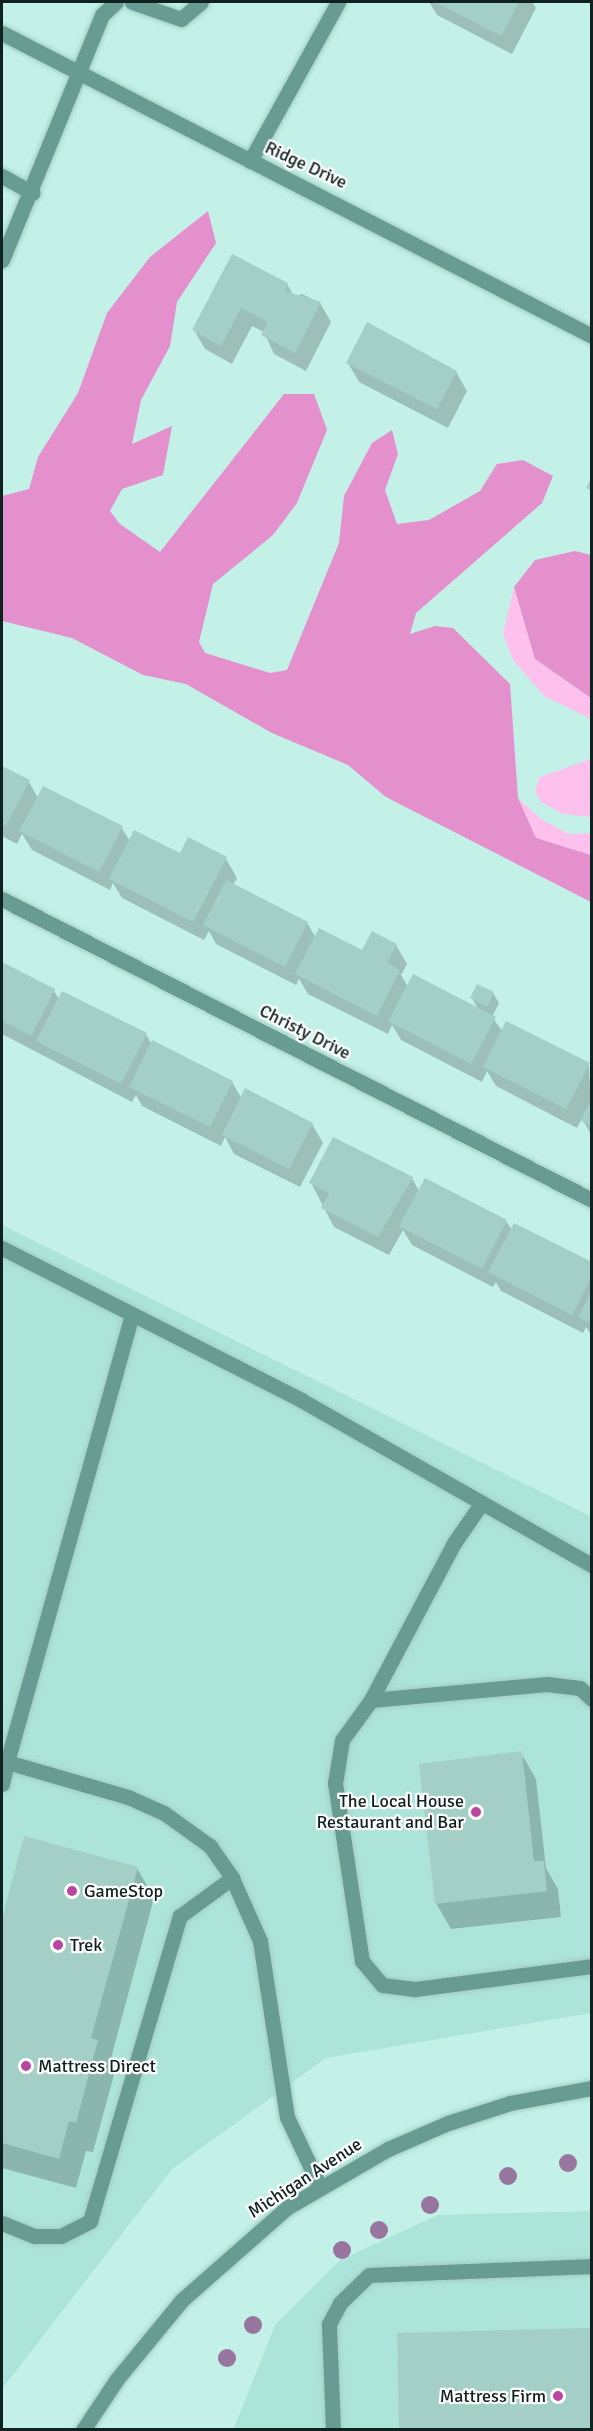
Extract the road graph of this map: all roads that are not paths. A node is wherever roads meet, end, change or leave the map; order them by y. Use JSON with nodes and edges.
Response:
{"nodes":[{"id":1,"x":116,"y":2,"type":"edge"},
{"id":2,"x":132,"y":2,"type":"edge"},
{"id":3,"x":201,"y":2,"type":"edge"},
{"id":4,"x":338,"y":2,"type":"edge"},
{"id":5,"x":2,"y":33,"type":"edge"},
{"id":6,"x":76,"y":75,"type":"junction"},
{"id":7,"x":250,"y":161,"type":"junction"},
{"id":8,"x":2,"y":176,"type":"edge"},
{"id":9,"x":33,"y":193,"type":"junction"},
{"id":10,"x":2,"y":260,"type":"edge"},
{"id":11,"x":591,"y":336,"type":"edge"},
{"id":12,"x":2,"y":899,"type":"edge"},
{"id":13,"x":591,"y":1200,"type":"edge"},
{"id":14,"x":2,"y":1248,"type":"edge"},
{"id":15,"x":132,"y":1314,"type":"junction"},
{"id":16,"x":481,"y":1504,"type":"junction"},
{"id":17,"x":591,"y":1565,"type":"edge"},
{"id":18,"x":591,"y":1699,"type":"edge"},
{"id":19,"x":371,"y":1700,"type":"junction"},
{"id":20,"x":7,"y":1762,"type":"junction"},
{"id":21,"x":2,"y":1784,"type":"edge"},
{"id":22,"x":232,"y":1878,"type":"junction"},
{"id":23,"x":591,"y":1966,"type":"edge"},
{"id":24,"x":591,"y":2088,"type":"edge"},
{"id":25,"x":320,"y":2187,"type":"junction"},
{"id":26,"x":2,"y":2223,"type":"edge"},
{"id":27,"x":591,"y":2266,"type":"edge"},
{"id":28,"x":83,"y":2430,"type":"edge"},
{"id":29,"x":333,"y":2430,"type":"edge"}],
"edges":[{"from":1,"to":6,"type":"street"},
{"from":2,"to":3,"type":"street"},
{"from":4,"to":7,"type":"street"},
{"from":5,"to":6,"type":"street","name":"Ridge Drive"},
{"from":6,"to":7,"type":"street","name":"Ridge Drive"},
{"from":6,"to":9,"type":"street"},
{"from":7,"to":11,"type":"street","name":"Ridge Drive"},
{"from":8,"to":9,"type":"street"},
{"from":9,"to":10,"type":"street"},
{"from":12,"to":13,"type":"street","name":"Christy Drive"},
{"from":14,"to":15,"type":"street"},
{"from":15,"to":16,"type":"street"},
{"from":15,"to":20,"type":"street"},
{"from":16,"to":17,"type":"street"},
{"from":16,"to":19,"type":"street"},
{"from":18,"to":19,"type":"street"},
{"from":19,"to":23,"type":"street"},
{"from":20,"to":21,"type":"street"},
{"from":20,"to":22,"type":"street"},
{"from":22,"to":25,"type":"street"},
{"from":22,"to":26,"type":"street"},
{"from":24,"to":25,"type":"street","name":"Michigan Avenue"},
{"from":25,"to":28,"type":"street","name":"Michigan Avenue"},
{"from":27,"to":29,"type":"street"}]}
